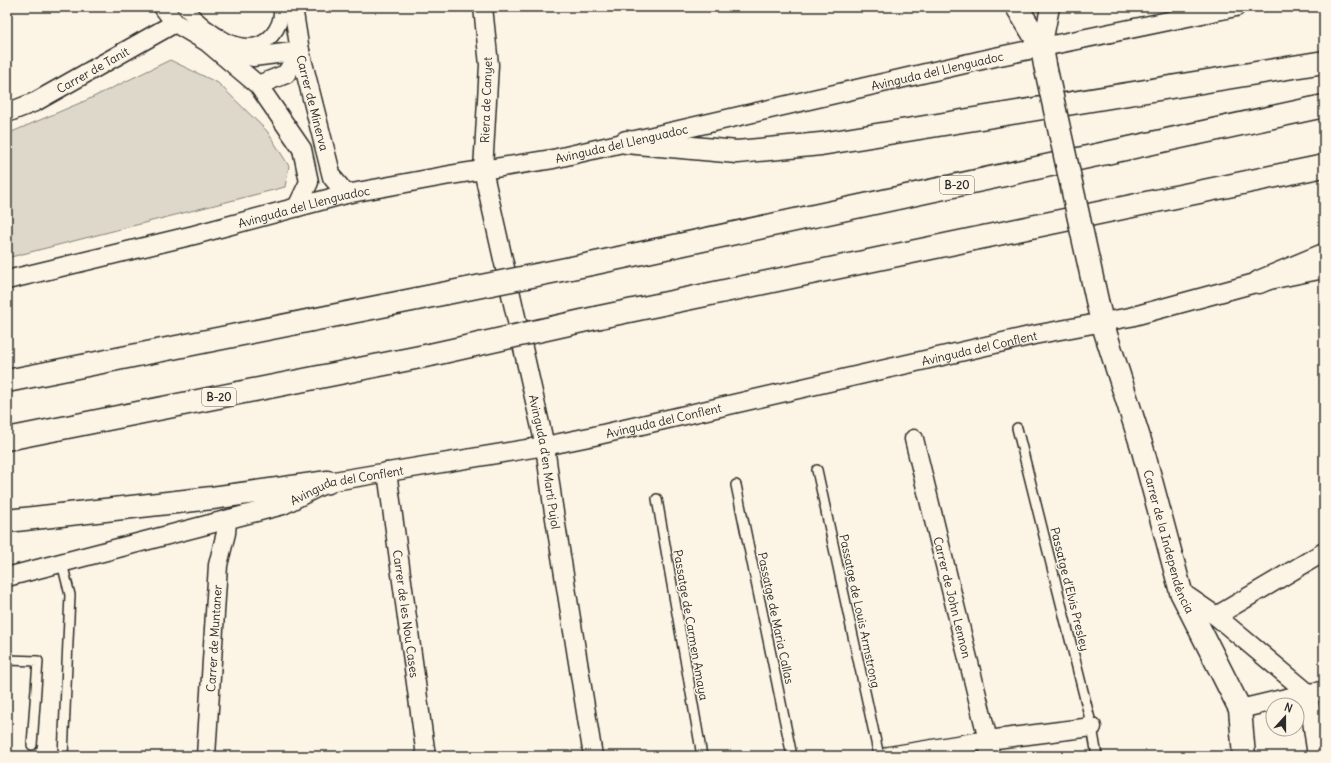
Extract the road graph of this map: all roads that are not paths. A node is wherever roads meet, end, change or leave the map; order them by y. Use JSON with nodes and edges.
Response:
{"nodes":[{"id":1,"x":163,"y":7,"type":"edge"},
{"id":2,"x":184,"y":7,"type":"edge"},
{"id":3,"x":281,"y":7,"type":"edge"},
{"id":4,"x":293,"y":7,"type":"edge"},
{"id":5,"x":484,"y":7,"type":"edge"},
{"id":6,"x":1017,"y":7,"type":"edge"},
{"id":7,"x":1050,"y":7,"type":"edge"},
{"id":8,"x":1236,"y":7,"type":"edge"},
{"id":9,"x":175,"y":23,"type":"junction"},
{"id":10,"x":207,"y":42,"type":"junction"},
{"id":11,"x":300,"y":51,"type":"junction"},
{"id":12,"x":1043,"y":57,"type":"junction"},
{"id":13,"x":1324,"y":62,"type":"edge"},
{"id":14,"x":258,"y":85,"type":"junction"},
{"id":15,"x":1324,"y":106,"type":"edge"},
{"id":16,"x":7,"y":113,"type":"edge"},
{"id":17,"x":626,"y":142,"type":"junction"},
{"id":18,"x":1324,"y":166,"type":"edge"},
{"id":19,"x":482,"y":170,"type":"junction"},
{"id":20,"x":346,"y":194,"type":"junction"},
{"id":21,"x":298,"y":207,"type":"junction"},
{"id":22,"x":1324,"y":255,"type":"edge"},
{"id":23,"x":1324,"y":269,"type":"edge"},
{"id":24,"x":7,"y":280,"type":"edge"},
{"id":25,"x":1258,"y":282,"type":"junction"},
{"id":26,"x":1100,"y":313,"type":"junction"},
{"id":27,"x":7,"y":381,"type":"edge"},
{"id":28,"x":1017,"y":428,"type":"dead end"},
{"id":29,"x":7,"y":439,"type":"edge"},
{"id":30,"x":914,"y":439,"type":"dead end"},
{"id":31,"x":545,"y":446,"type":"junction"},
{"id":32,"x":817,"y":470,"type":"dead end"},
{"id":33,"x":387,"y":472,"type":"junction"},
{"id":34,"x":328,"y":482,"type":"junction"},
{"id":35,"x":736,"y":485,"type":"dead end"},
{"id":36,"x":657,"y":499,"type":"dead end"},
{"id":37,"x":7,"y":520,"type":"edge"},
{"id":38,"x":227,"y":520,"type":"junction"},
{"id":39,"x":1324,"y":552,"type":"edge"},
{"id":40,"x":62,"y":562,"type":"junction"},
{"id":41,"x":7,"y":577,"type":"edge"},
{"id":42,"x":1181,"y":592,"type":"junction"},
{"id":43,"x":1216,"y":616,"type":"junction"},
{"id":44,"x":7,"y":660,"type":"edge"},
{"id":45,"x":1316,"y":692,"type":"edge"},
{"id":46,"x":1240,"y":709,"type":"junction"},
{"id":47,"x":1092,"y":727,"type":"junction"},
{"id":48,"x":32,"y":746,"type":"dead end"},
{"id":49,"x":989,"y":748,"type":"edge"},
{"id":50,"x":63,"y":756,"type":"edge"},
{"id":51,"x":206,"y":756,"type":"edge"},
{"id":52,"x":426,"y":756,"type":"edge"},
{"id":53,"x":594,"y":756,"type":"edge"},
{"id":54,"x":702,"y":756,"type":"edge"},
{"id":55,"x":792,"y":756,"type":"edge"},
{"id":56,"x":879,"y":756,"type":"edge"},
{"id":57,"x":889,"y":756,"type":"edge"},
{"id":58,"x":1097,"y":756,"type":"edge"},
{"id":59,"x":1244,"y":756,"type":"edge"},
{"id":60,"x":1317,"y":756,"type":"edge"}],
"edges":[{"from":1,"to":9,"type":"street"},
{"from":2,"to":3,"type":"street"},
{"from":4,"to":11,"type":"street","name":"Carrer de Minerva"},
{"from":5,"to":19,"type":"street","name":"Riera de Canyet"},
{"from":6,"to":12,"type":"main road","name":"Carrer de la Independència"},
{"from":7,"to":12,"type":"street"},
{"from":8,"to":12,"type":"street","name":"Avinguda del Llenguadoc"},
{"from":9,"to":10,"type":"street"},
{"from":9,"to":16,"type":"street","name":"Carrer de Tanit"},
{"from":10,"to":11,"type":"street"},
{"from":10,"to":14,"type":"street"},
{"from":11,"to":14,"type":"street"},
{"from":11,"to":20,"type":"street","name":"Carrer de Minerva"},
{"from":12,"to":17,"type":"street","name":"Avinguda del Llenguadoc"},
{"from":12,"to":26,"type":"main road","name":"Carrer de la Independència","bridge":true},
{"from":13,"to":17,"type":"main road"},
{"from":14,"to":21,"type":"street"},
{"from":15,"to":27,"type":"main road","number":"B-20","bridge":true},
{"from":17,"to":19,"type":"street","name":"Avinguda del Llenguadoc"},
{"from":18,"to":29,"type":"main road","number":"B-20","bridge":true},
{"from":19,"to":20,"type":"street","name":"Avinguda del Llenguadoc"},
{"from":19,"to":31,"type":"street","name":"Avinguda d'en Martí Pujol"},
{"from":20,"to":21,"type":"street","name":"Avinguda del Llenguadoc"},
{"from":21,"to":24,"type":"street","name":"Avinguda del Llenguadoc"},
{"from":22,"to":25,"type":"main road"},
{"from":23,"to":25,"type":"street","name":"Avinguda del Conflent"},
{"from":25,"to":26,"type":"street","name":"Avinguda del Conflent"},
{"from":26,"to":31,"type":"street","name":"Avinguda del Conflent"},
{"from":26,"to":42,"type":"main road","name":"Carrer de la Independència"},
{"from":28,"to":47,"type":"lane","name":"Passatge d'Elvis Presley"},
{"from":30,"to":49,"type":"street","name":"Carrer de John Lennon"},
{"from":31,"to":33,"type":"street","name":"Avinguda del Conflent"},
{"from":31,"to":53,"type":"street","name":"Avinguda d'en Martí Pujol"},
{"from":32,"to":56,"type":"lane","name":"Passatge de Louis Armstrong"},
{"from":33,"to":34,"type":"street","name":"Avinguda del Conflent"},
{"from":33,"to":52,"type":"street","name":"Carrer de les Nou Cases"},
{"from":34,"to":37,"type":"main road"},
{"from":34,"to":38,"type":"street","name":"Avinguda del Conflent"},
{"from":35,"to":55,"type":"lane","name":"Passatge de Maria Callas"},
{"from":36,"to":54,"type":"lane","name":"Passatge de Carmen Amaya"},
{"from":38,"to":40,"type":"street","name":"Avinguda del Conflent"},
{"from":38,"to":51,"type":"street","name":"Carrer de Muntaner"},
{"from":39,"to":43,"type":"street"},
{"from":40,"to":41,"type":"street","name":"Avinguda del Conflent"},
{"from":40,"to":50,"type":"lane"},
{"from":42,"to":43,"type":"street"},
{"from":42,"to":46,"type":"main road","name":"Carrer de la Independència"},
{"from":43,"to":45,"type":"street"},
{"from":44,"to":48,"type":"lane"},
{"from":45,"to":46,"type":"street"},
{"from":45,"to":60,"type":"street"},
{"from":46,"to":59,"type":"main road","name":"Carrer de la Independència"},
{"from":47,"to":49,"type":"street"},
{"from":47,"to":58,"type":"lane","name":"Passatge d'Elvis Presley"},
{"from":49,"to":57,"type":"street"}]}
